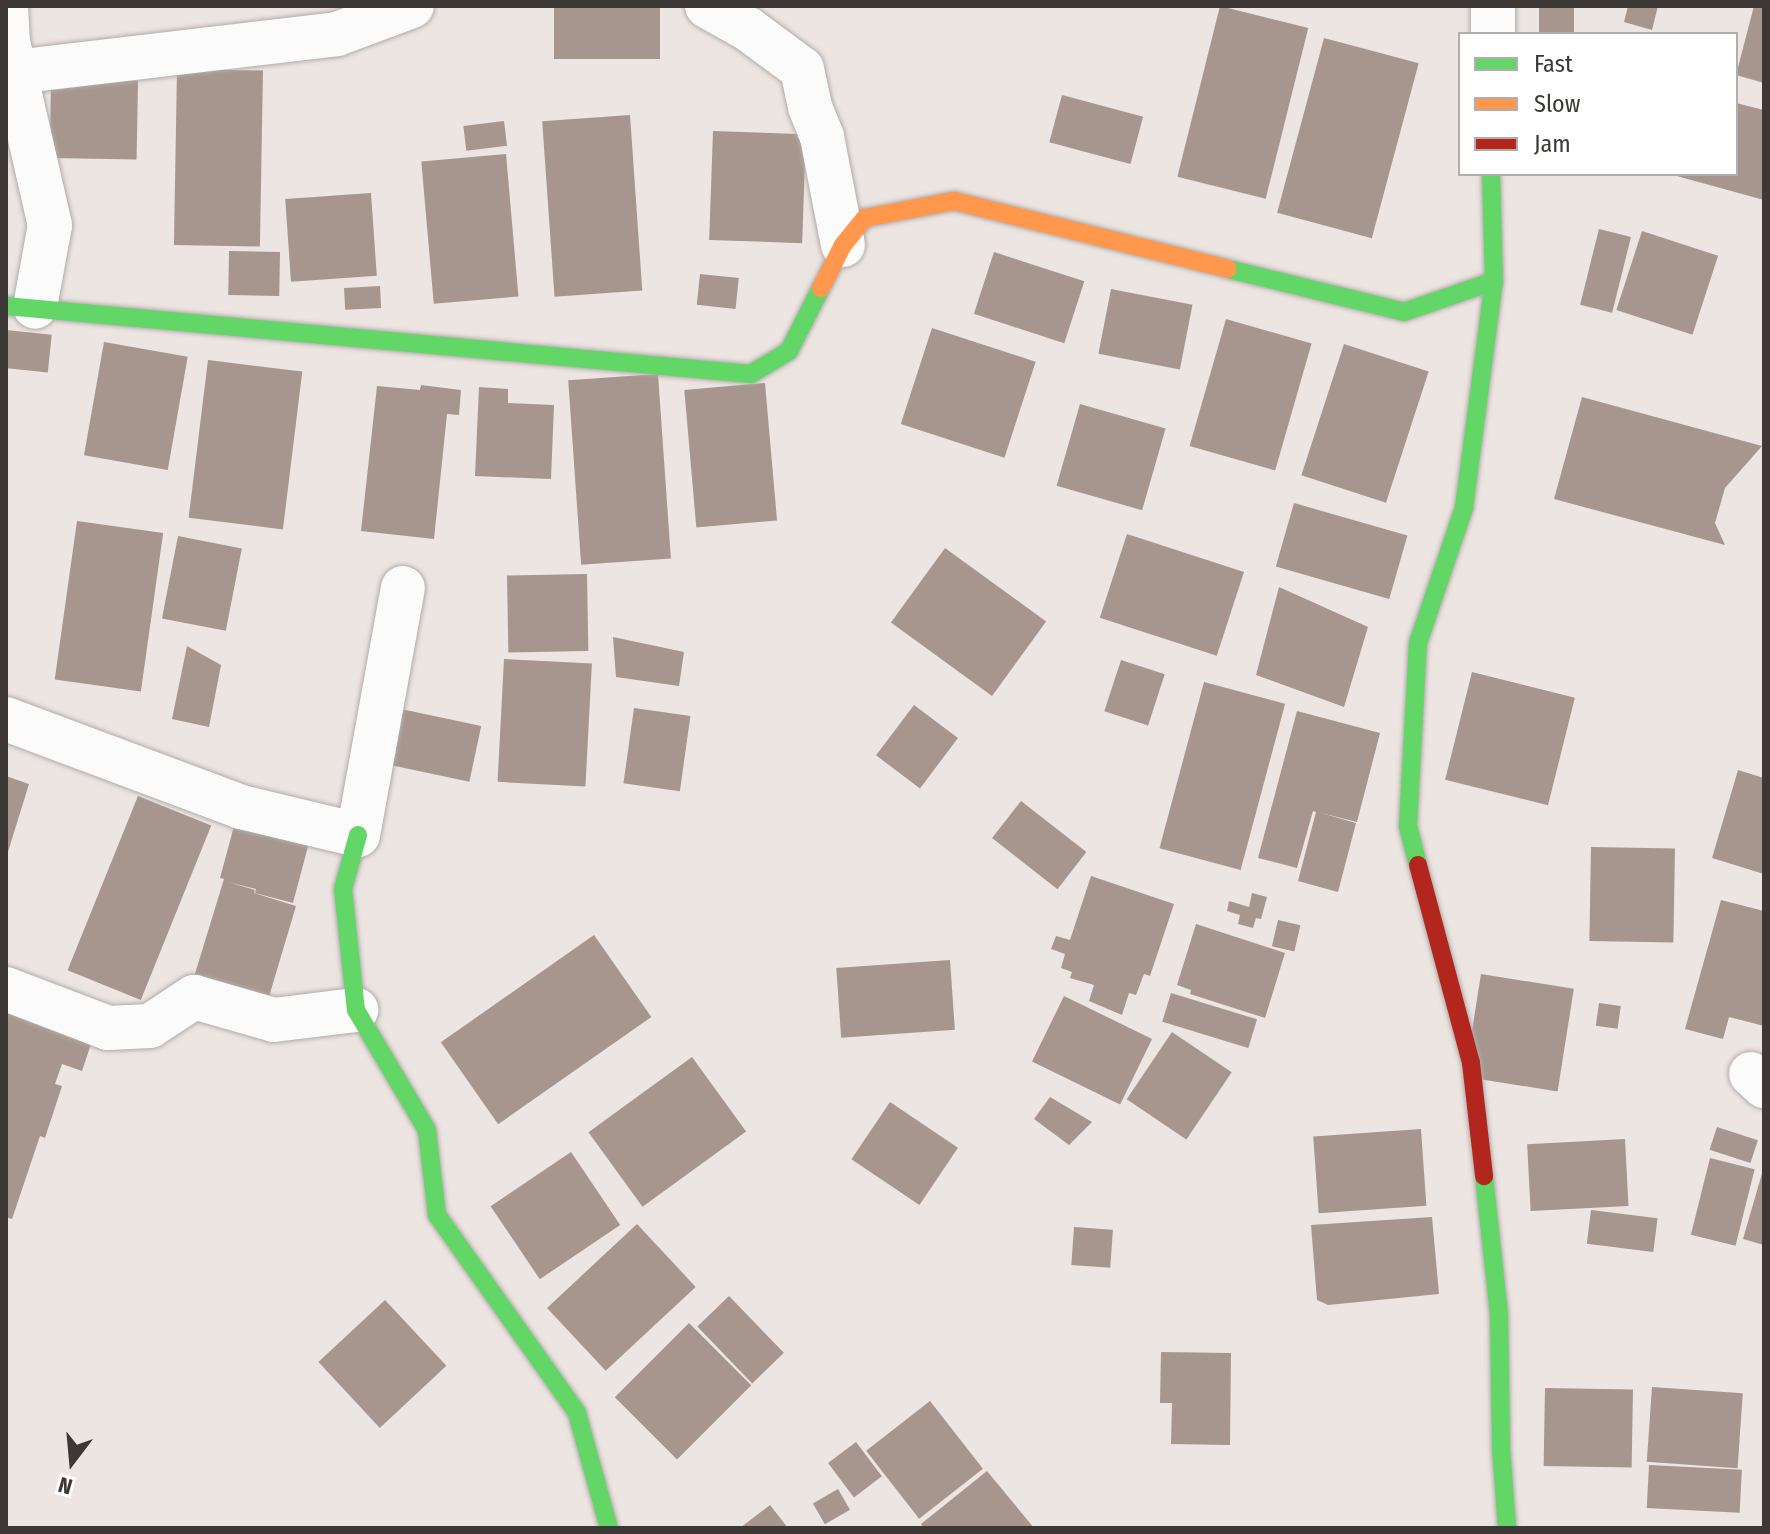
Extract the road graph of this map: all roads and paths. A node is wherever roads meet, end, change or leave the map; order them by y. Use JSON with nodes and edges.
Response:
{"nodes":[{"id":1,"x":6,"y":6,"type":"edge"},
{"id":2,"x":412,"y":6,"type":"edge"},
{"id":3,"x":707,"y":6,"type":"edge"},
{"id":4,"x":1493,"y":6,"type":"edge"},
{"id":5,"x":1493,"y":32,"type":"edge"},
{"id":6,"x":10,"y":74,"type":"edge"},
{"id":7,"x":1491,"y":176,"type":"edge"},
{"id":8,"x":843,"y":245,"type":"junction"},
{"id":9,"x":1494,"y":281,"type":"junction"},
{"id":10,"x":20,"y":307,"type":"edge"},
{"id":11,"x":403,"y":588,"type":"dead end"},
{"id":12,"x":6,"y":719,"type":"edge"},
{"id":13,"x":358,"y":835,"type":"junction"},
{"id":14,"x":6,"y":989,"type":"edge"},
{"id":15,"x":356,"y":1010,"type":"junction"},
{"id":16,"x":609,"y":1528,"type":"edge"},
{"id":17,"x":1507,"y":1528,"type":"edge"}],
"edges":[{"from":1,"to":6,"type":"street"},
{"from":2,"to":6,"type":"street"},
{"from":3,"to":8,"type":"street"},
{"from":4,"to":5,"type":"street"},
{"from":6,"to":10,"type":"street"},
{"from":7,"to":9,"type":"street"},
{"from":8,"to":9,"type":"street"},
{"from":8,"to":10,"type":"street"},
{"from":9,"to":17,"type":"street"},
{"from":11,"to":13,"type":"street"},
{"from":12,"to":13,"type":"street"},
{"from":13,"to":15,"type":"street"},
{"from":14,"to":15,"type":"street"},
{"from":15,"to":16,"type":"street"}]}
